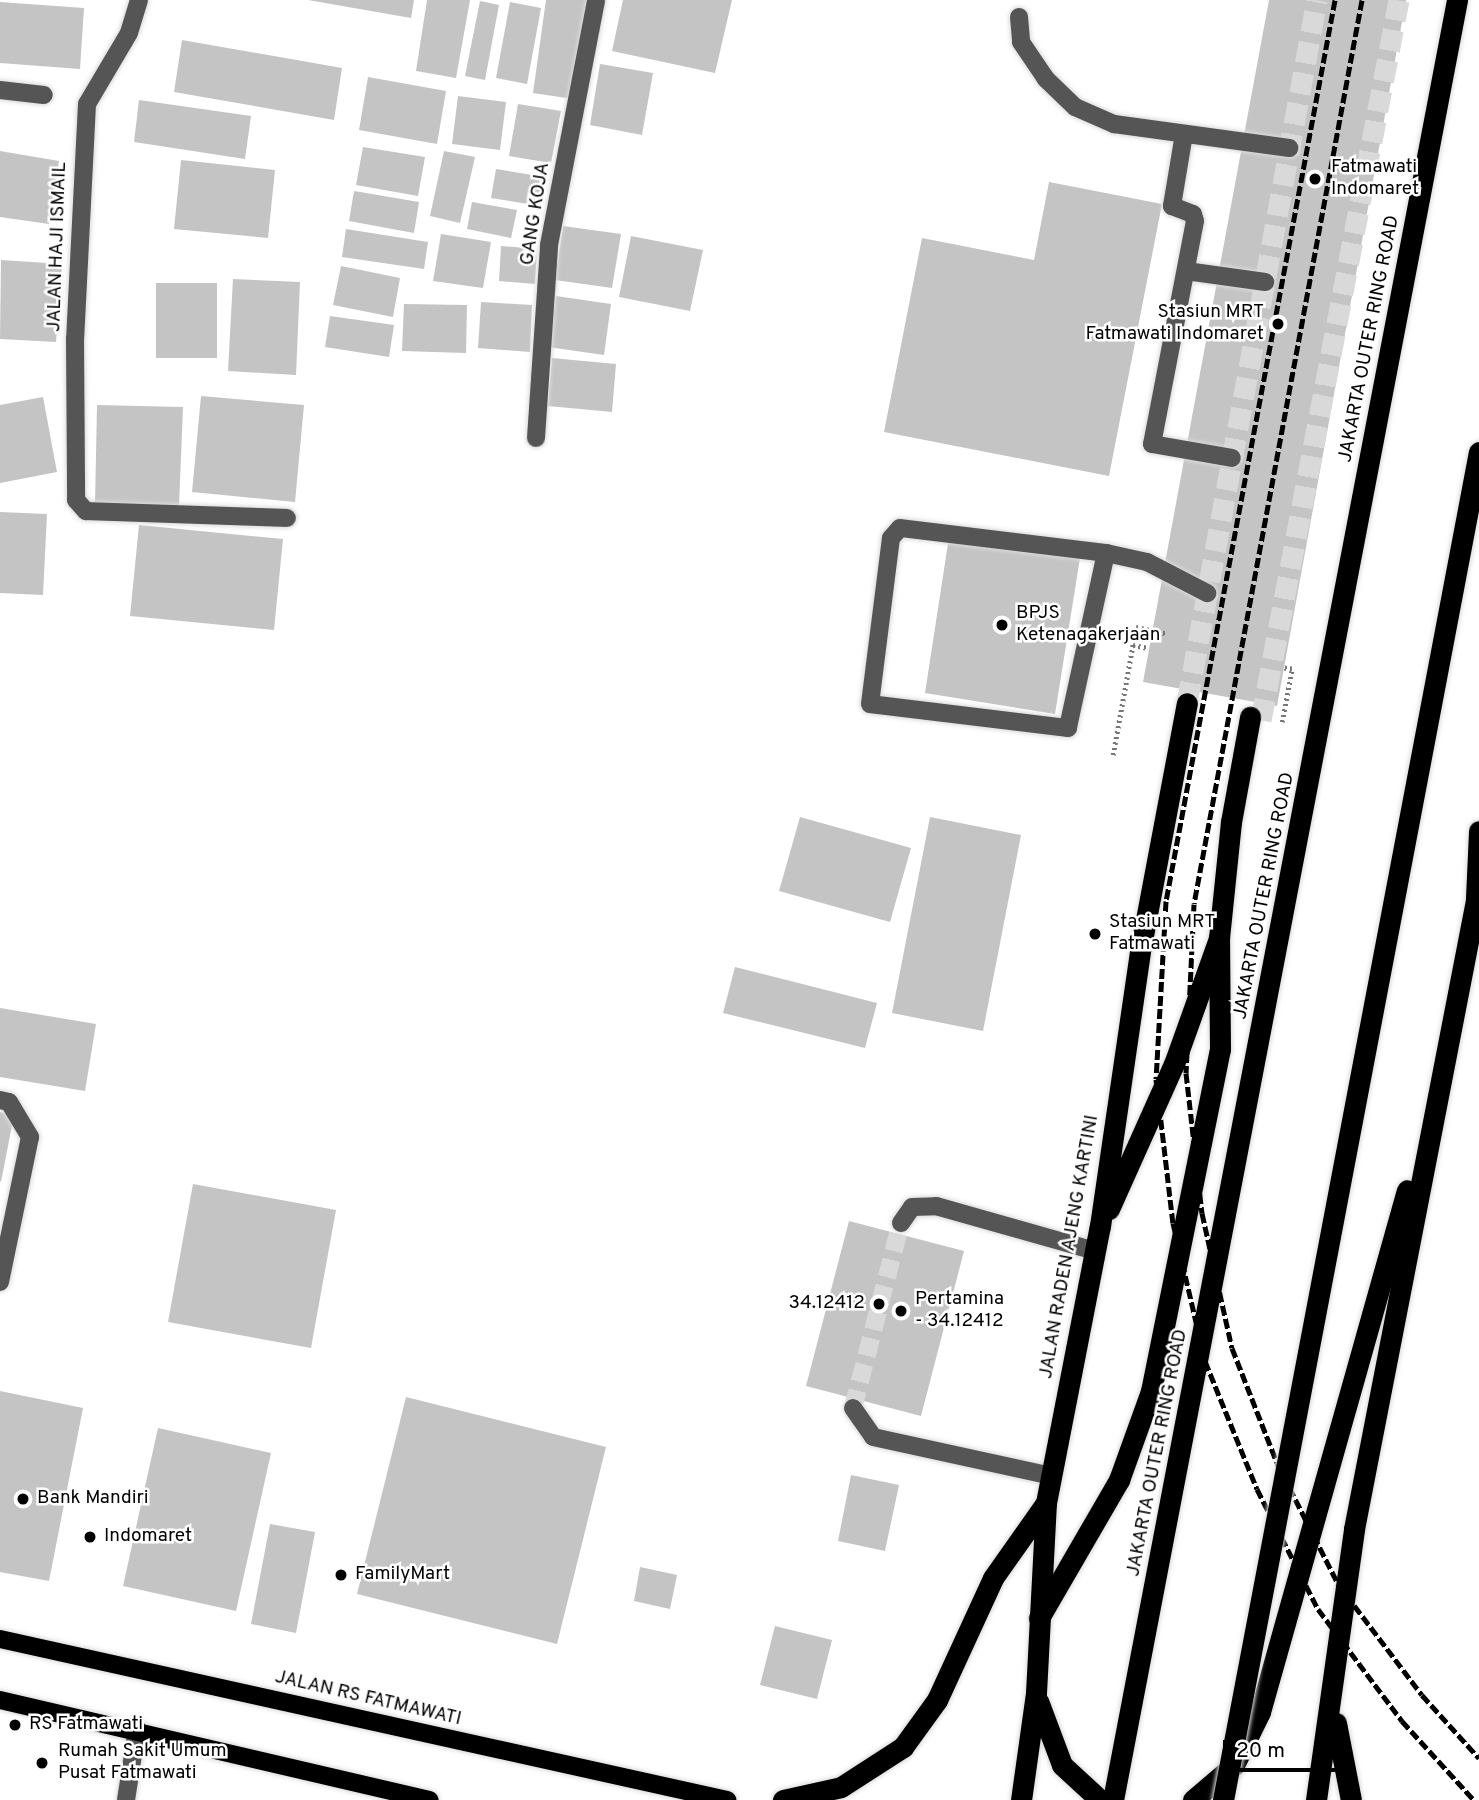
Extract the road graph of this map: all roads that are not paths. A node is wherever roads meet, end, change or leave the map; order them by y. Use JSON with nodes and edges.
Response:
{"nodes":[{"id":1,"x":139,"y":0,"type":"edge"},
{"id":2,"x":596,"y":0,"type":"edge"},
{"id":3,"x":1457,"y":0,"type":"edge"},
{"id":4,"x":1018,"y":18,"type":"dead end"},
{"id":5,"x":0,"y":90,"type":"edge"},
{"id":6,"x":44,"y":95,"type":"dead end"},
{"id":7,"x":1184,"y":134,"type":"junction"},
{"id":8,"x":1289,"y":148,"type":"dead end"},
{"id":9,"x":1186,"y":271,"type":"junction"},
{"id":10,"x":1265,"y":282,"type":"dead end"},
{"id":11,"x":536,"y":438,"type":"dead end"},
{"id":12,"x":1479,"y":452,"type":"edge"},
{"id":13,"x":1232,"y":458,"type":"dead end"},
{"id":14,"x":287,"y":518,"type":"dead end"},
{"id":15,"x":1106,"y":553,"type":"junction"},
{"id":16,"x":1207,"y":593,"type":"dead end"},
{"id":17,"x":1187,"y":703,"type":"tunnel mouth"},
{"id":18,"x":1256,"y":719,"type":"tunnel mouth"},
{"id":19,"x":1479,"y":831,"type":"edge"},
{"id":20,"x":1477,"y":892,"type":"edge"},
{"id":21,"x":1219,"y":938,"type":"junction"},
{"id":22,"x":1472,"y":953,"type":"edge"},
{"id":23,"x":1448,"y":1044,"type":"junction"},
{"id":24,"x":0,"y":1100,"type":"edge"},
{"id":25,"x":901,"y":1223,"type":"tunnel mouth"},
{"id":26,"x":1100,"y":1226,"type":"junction"},
{"id":27,"x":1095,"y":1251,"type":"junction"},
{"id":28,"x":0,"y":1282,"type":"edge"},
{"id":29,"x":853,"y":1408,"type":"dead end"},
{"id":30,"x":1052,"y":1476,"type":"junction"},
{"id":31,"x":1046,"y":1503,"type":"junction"},
{"id":32,"x":1037,"y":1623,"type":"junction"},
{"id":33,"x":0,"y":1639,"type":"edge"},
{"id":34,"x":1336,"y":1668,"type":"junction"},
{"id":35,"x":1036,"y":1693,"type":"junction"},
{"id":36,"x":0,"y":1700,"type":"edge"},
{"id":37,"x":137,"y":1729,"type":"junction"},
{"id":38,"x":126,"y":1800,"type":"edge"},
{"id":39,"x":429,"y":1800,"type":"edge"},
{"id":40,"x":727,"y":1800,"type":"edge"},
{"id":41,"x":783,"y":1800,"type":"edge"},
{"id":42,"x":1021,"y":1800,"type":"edge"},
{"id":43,"x":1100,"y":1800,"type":"edge"},
{"id":44,"x":1113,"y":1800,"type":"edge"},
{"id":45,"x":1193,"y":1800,"type":"edge"},
{"id":46,"x":1223,"y":1800,"type":"edge"},
{"id":47,"x":1316,"y":1800,"type":"edge"},
{"id":48,"x":1351,"y":1800,"type":"edge"}],
"edges":[{"from":1,"to":14,"type":"street","name":"JALAN HAJI ISMAIL"},
{"from":2,"to":11,"type":"street","name":"GANG KOJA"},
{"from":3,"to":44,"type":"highway","name":"JAKARTA OUTER RING ROAD"},
{"from":4,"to":7,"type":"street"},
{"from":5,"to":6,"type":"street"},
{"from":7,"to":8,"type":"street"},
{"from":7,"to":9,"type":"street"},
{"from":9,"to":10,"type":"street"},
{"from":9,"to":13,"type":"street"},
{"from":12,"to":46,"type":"highway","bridge":true},
{"from":15,"to":15,"type":"street"},
{"from":15,"to":16,"type":"street"},
{"from":17,"to":26,"type":"highway","name":"JALAN RADEN AJENG KARTINI"},
{"from":18,"to":21,"type":"highway"},
{"from":19,"to":20,"type":"highway"},
{"from":20,"to":22,"type":"highway"},
{"from":21,"to":26,"type":"highway"},
{"from":21,"to":32,"type":"highway"},
{"from":22,"to":23,"type":"highway"},
{"from":23,"to":34,"type":"highway"},
{"from":23,"to":45,"type":"highway"},
{"from":24,"to":28,"type":"street"},
{"from":25,"to":27,"type":"street"},
{"from":26,"to":27,"type":"highway","name":"JALAN RADEN AJENG KARTINI"},
{"from":27,"to":30,"type":"highway","name":"JALAN RADEN AJENG KARTINI"},
{"from":29,"to":30,"type":"street"},
{"from":30,"to":31,"type":"highway","name":"JALAN RADEN AJENG KARTINI"},
{"from":31,"to":32,"type":"highway","name":"JALAN RADEN AJENG KARTINI"},
{"from":31,"to":41,"type":"highway"},
{"from":32,"to":35,"type":"highway","name":"JALAN RADEN AJENG KARTINI"},
{"from":33,"to":40,"type":"main road","name":"JALAN RS FATMAWATI"},
{"from":34,"to":47,"type":"highway"},
{"from":34,"to":48,"type":"highway"},
{"from":35,"to":42,"type":"highway","name":"JALAN RADEN AJENG KARTINI"},
{"from":35,"to":43,"type":"highway"},
{"from":36,"to":37,"type":"main road"},
{"from":37,"to":38,"type":"street"},
{"from":37,"to":39,"type":"main road"}]}
